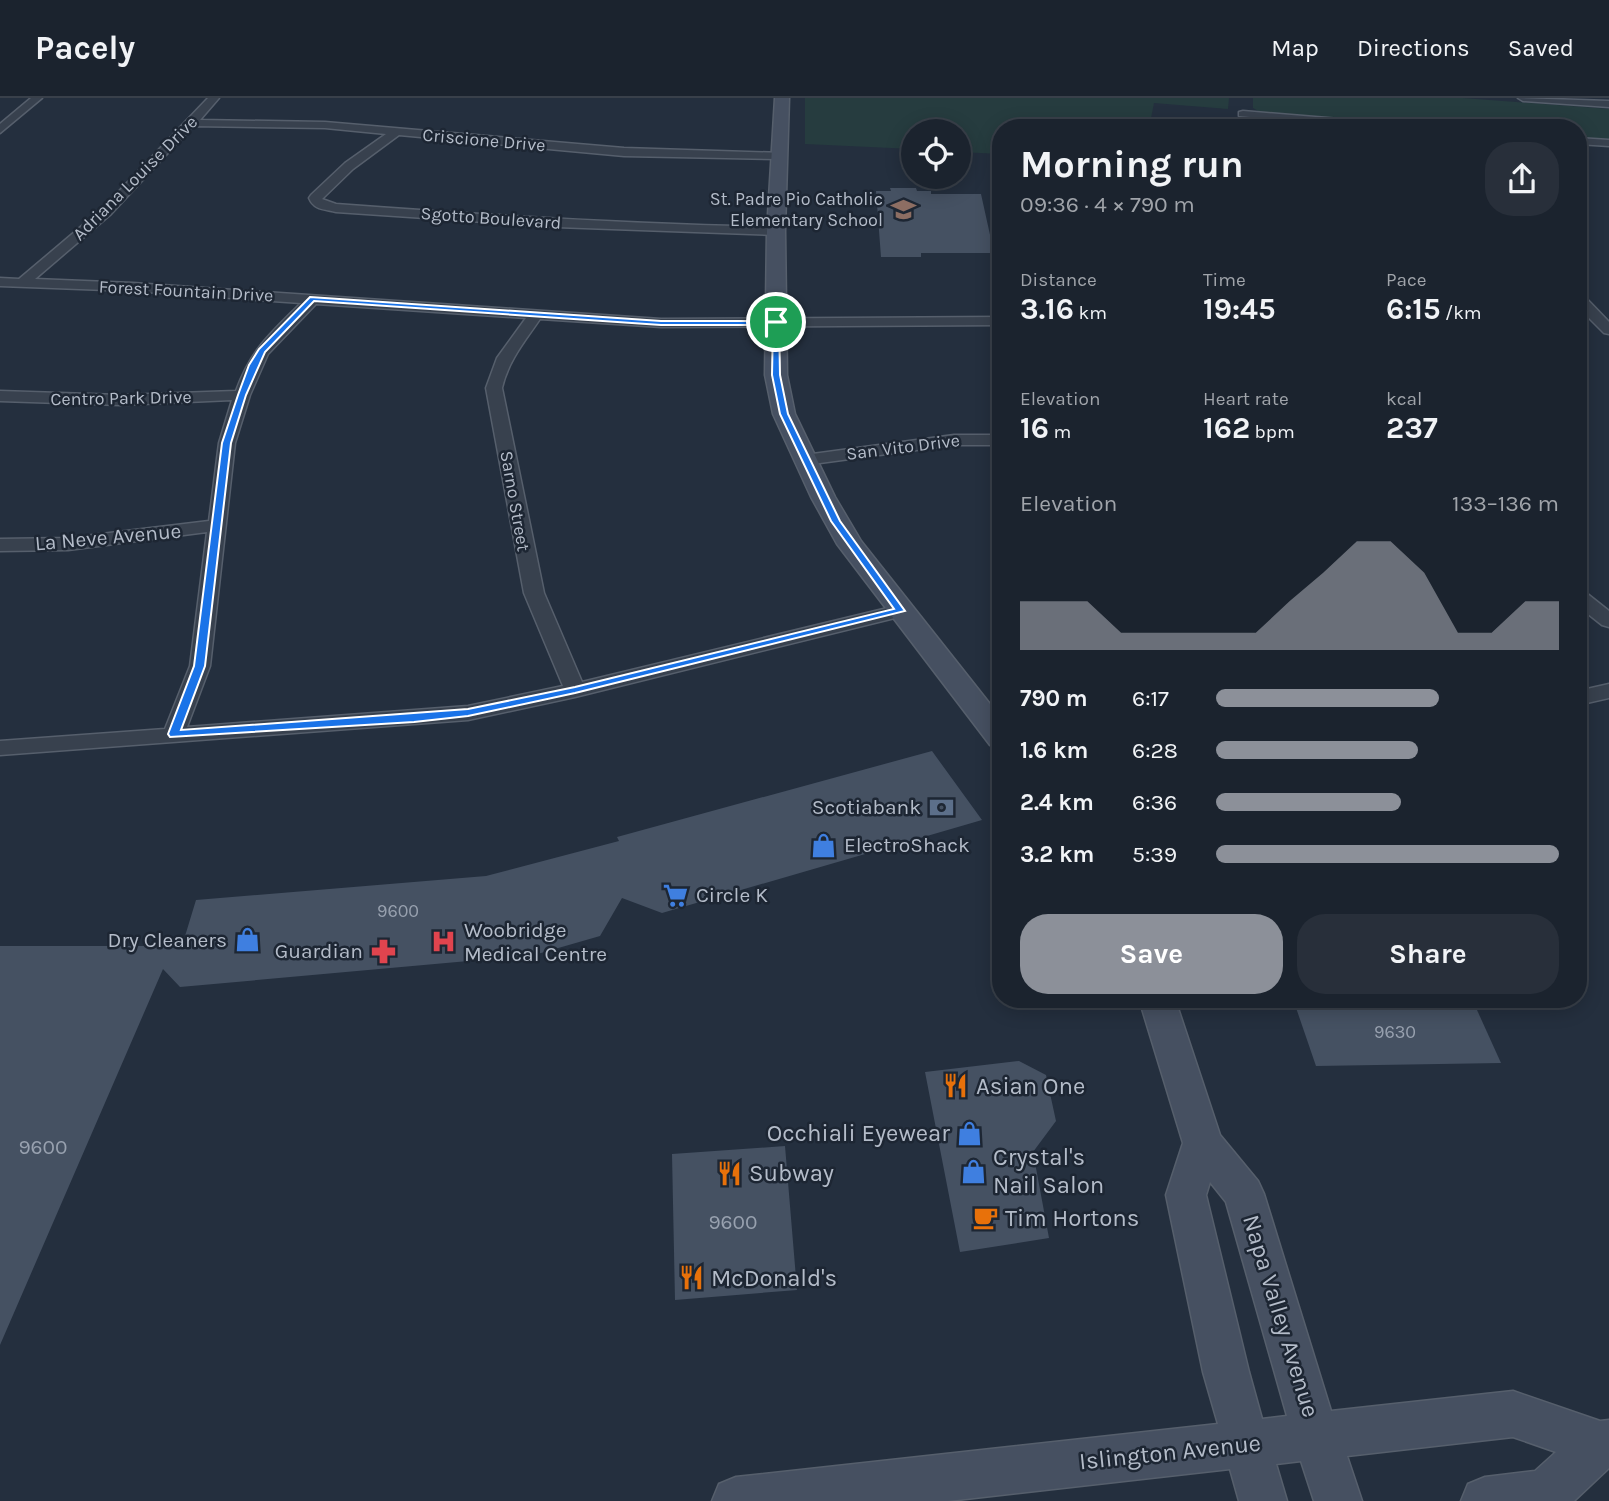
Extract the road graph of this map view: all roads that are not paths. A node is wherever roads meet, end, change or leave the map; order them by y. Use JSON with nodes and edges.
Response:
{"nodes":[{"id":1,"x":37,"y":98,"type":"edge"},
{"id":2,"x":214,"y":98,"type":"edge"},
{"id":3,"x":782,"y":98,"type":"edge"},
{"id":4,"x":1244,"y":98,"type":"edge"},
{"id":5,"x":1524,"y":98,"type":"edge"},
{"id":6,"x":1555,"y":99,"type":"edge"},
{"id":7,"x":1609,"y":104,"type":"edge"},
{"id":8,"x":1243,"y":114,"type":"junction"},
{"id":9,"x":1243,"y":119,"type":"edge"},
{"id":10,"x":1303,"y":119,"type":"edge"},
{"id":11,"x":190,"y":123,"type":"junction"},
{"id":12,"x":0,"y":130,"type":"edge"},
{"id":13,"x":396,"y":132,"type":"junction"},
{"id":14,"x":1587,"y":142,"type":"edge"},
{"id":15,"x":1609,"y":143,"type":"edge"},
{"id":16,"x":779,"y":155,"type":"junction"},
{"id":17,"x":776,"y":231,"type":"junction"},
{"id":18,"x":0,"y":282,"type":"edge"},
{"id":19,"x":22,"y":283,"type":"junction"},
{"id":20,"x":313,"y":299,"type":"junction"},
{"id":21,"x":1587,"y":305,"type":"edge"},
{"id":22,"x":536,"y":315,"type":"junction"},
{"id":23,"x":1603,"y":318,"type":"edge"},
{"id":24,"x":992,"y":321,"type":"edge"},
{"id":25,"x":776,"y":322,"type":"junction"},
{"id":26,"x":1609,"y":330,"type":"edge"},
{"id":27,"x":242,"y":395,"type":"junction"},
{"id":28,"x":0,"y":396,"type":"edge"},
{"id":29,"x":992,"y":440,"type":"edge"},
{"id":30,"x":805,"y":460,"type":"junction"},
{"id":31,"x":215,"y":527,"type":"junction"},
{"id":32,"x":0,"y":545,"type":"edge"},
{"id":33,"x":1587,"y":603,"type":"edge"},
{"id":34,"x":900,"y":611,"type":"junction"},
{"id":35,"x":1609,"y":621,"type":"edge"},
{"id":36,"x":575,"y":690,"type":"junction"},
{"id":37,"x":1609,"y":691,"type":"edge"},
{"id":38,"x":1587,"y":696,"type":"edge"},
{"id":39,"x":992,"y":727,"type":"edge"},
{"id":40,"x":174,"y":734,"type":"junction"},
{"id":41,"x":0,"y":748,"type":"edge"},
{"id":42,"x":1160,"y":1008,"type":"edge"},
{"id":43,"x":1203,"y":1143,"type":"junction"},
{"id":44,"x":1317,"y":1436,"type":"junction"},
{"id":45,"x":1247,"y":1444,"type":"junction"},
{"id":46,"x":1605,"y":1444,"type":"edge"},
{"id":47,"x":736,"y":1501,"type":"edge"},
{"id":48,"x":1263,"y":1501,"type":"edge"},
{"id":49,"x":1338,"y":1501,"type":"edge"},
{"id":50,"x":1485,"y":1501,"type":"edge"}],
"edges":[{"from":1,"to":12,"type":"street"},
{"from":2,"to":11,"type":"street","name":"Adriana Louise Drive"},
{"from":3,"to":16,"type":"street"},
{"from":4,"to":8,"type":"street"},
{"from":5,"to":6,"type":"street"},
{"from":6,"to":7,"type":"street"},
{"from":8,"to":9,"type":"street"},
{"from":8,"to":10,"type":"street"},
{"from":11,"to":13,"type":"street","name":"Criscione Drive"},
{"from":11,"to":19,"type":"street","name":"Adriana Louise Drive"},
{"from":13,"to":16,"type":"street","name":"Criscione Drive"},
{"from":13,"to":17,"type":"street","name":"Sgotto Boulevard"},
{"from":14,"to":15,"type":"street"},
{"from":16,"to":17,"type":"street"},
{"from":17,"to":25,"type":"street"},
{"from":18,"to":19,"type":"street","name":"Forest Fountain Drive"},
{"from":19,"to":20,"type":"street","name":"Forest Fountain Drive"},
{"from":20,"to":22,"type":"street","name":"Forest Fountain Drive"},
{"from":20,"to":27,"type":"street"},
{"from":21,"to":23,"type":"street"},
{"from":22,"to":25,"type":"street","name":"Forest Fountain Drive"},
{"from":22,"to":36,"type":"street","name":"Sarno Street"},
{"from":23,"to":26,"type":"street"},
{"from":24,"to":25,"type":"street","name":"Forest Fountain Drive"},
{"from":25,"to":30,"type":"street"},
{"from":27,"to":28,"type":"street","name":"Centro Park Drive"},
{"from":27,"to":31,"type":"street"},
{"from":29,"to":30,"type":"street","name":"San Vito Drive"},
{"from":30,"to":34,"type":"street"},
{"from":31,"to":32,"type":"street","name":"La Neve Avenue"},
{"from":31,"to":40,"type":"street"},
{"from":33,"to":35,"type":"street"},
{"from":34,"to":36,"type":"street"},
{"from":34,"to":39,"type":"street"},
{"from":36,"to":40,"type":"street"},
{"from":37,"to":38,"type":"street"},
{"from":40,"to":41,"type":"street"},
{"from":42,"to":43,"type":"street","name":"Napa Valley Avenue"},
{"from":43,"to":44,"type":"street","name":"Napa Valley Avenue"},
{"from":43,"to":45,"type":"street"},
{"from":44,"to":45,"type":"street","name":"Islington Avenue"},
{"from":44,"to":46,"type":"street","name":"Islington Avenue"},
{"from":44,"to":49,"type":"street","name":"Napa Valley Avenue"},
{"from":45,"to":47,"type":"street","name":"Islington Avenue"},
{"from":45,"to":48,"type":"street"},
{"from":46,"to":50,"type":"street","name":"Islington Avenue"}]}
